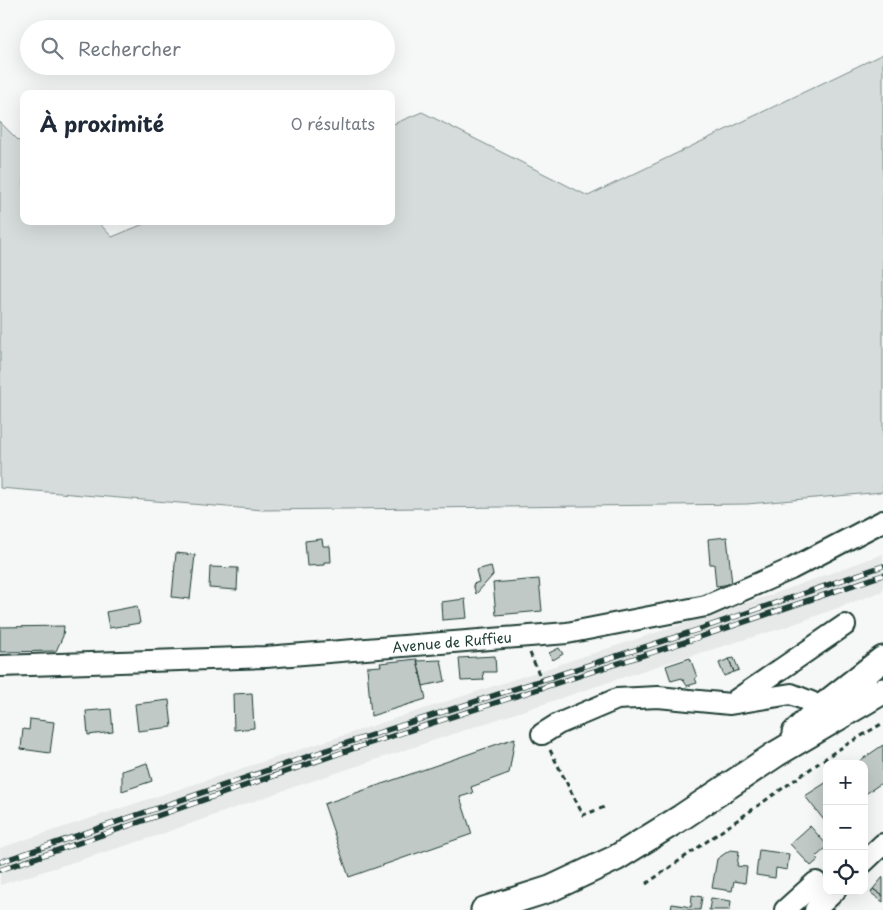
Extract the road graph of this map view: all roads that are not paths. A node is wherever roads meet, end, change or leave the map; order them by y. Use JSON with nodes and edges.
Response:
{"nodes":[{"id":1,"x":883,"y":520,"type":"edge"},
{"id":2,"x":845,"y":625,"type":"dead end"},
{"id":3,"x":883,"y":659,"type":"edge"},
{"id":4,"x":0,"y":666,"type":"edge"},
{"id":5,"x":883,"y":691,"type":"edge"},
{"id":6,"x":730,"y":704,"type":"junction"},
{"id":7,"x":824,"y":717,"type":"junction"},
{"id":8,"x":542,"y":734,"type":"road end"},
{"id":9,"x":883,"y":844,"type":"edge"},
{"id":10,"x":868,"y":858,"type":"edge"},
{"id":11,"x":816,"y":882,"type":"dead end"},
{"id":12,"x":484,"y":910,"type":"edge"},
{"id":13,"x":786,"y":910,"type":"edge"}],
"edges":[{"from":1,"to":4,"type":"street","name":"Avenue de Ruffieu"},
{"from":2,"to":6,"type":"street"},
{"from":3,"to":7,"type":"main road"},
{"from":5,"to":7,"type":"main road"},
{"from":6,"to":7,"type":"street"},
{"from":6,"to":8,"type":"street"},
{"from":7,"to":12,"type":"main road"},
{"from":9,"to":10,"type":"street"},
{"from":11,"to":13,"type":"street"}]}
